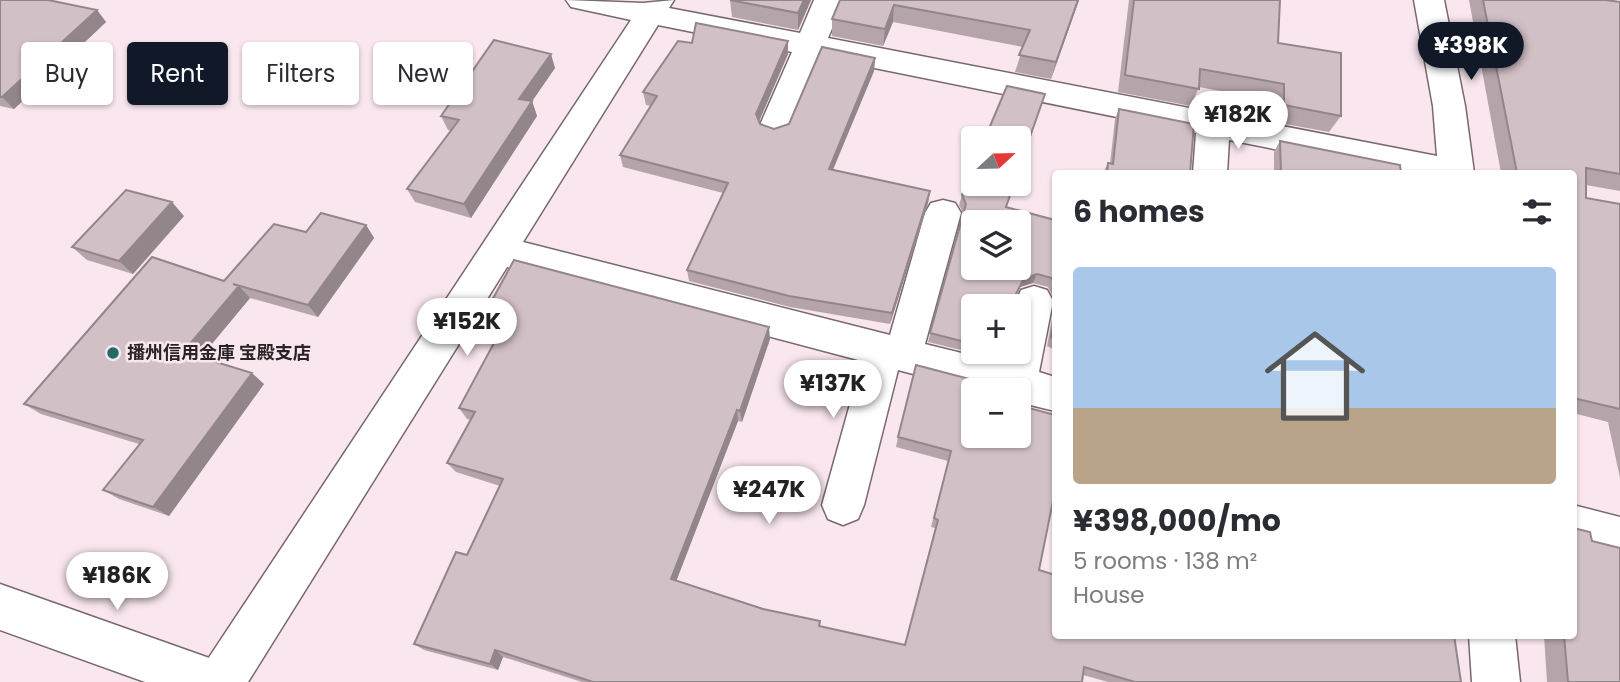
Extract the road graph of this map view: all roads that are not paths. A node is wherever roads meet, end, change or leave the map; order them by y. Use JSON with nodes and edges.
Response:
{"nodes":[{"id":1,"x":581,"y":0,"type":"edge"},
{"id":2,"x":829,"y":0,"type":"edge"},
{"id":3,"x":1429,"y":0,"type":"edge"},
{"id":4,"x":654,"y":7,"type":"edge"},
{"id":5,"x":807,"y":45,"type":"junction"},
{"id":6,"x":1213,"y":125,"type":"junction"},
{"id":7,"x":775,"y":127,"type":"edge"},
{"id":8,"x":1210,"y":170,"type":"edge"},
{"id":9,"x":1441,"y":170,"type":"edge"},
{"id":10,"x":1456,"y":170,"type":"edge"},
{"id":11,"x":943,"y":214,"type":"dead end"},
{"id":12,"x":500,"y":251,"type":"junction"},
{"id":13,"x":1034,"y":301,"type":"dead end"},
{"id":14,"x":893,"y":353,"type":"junction"},
{"id":15,"x":993,"y":378,"type":"edge"},
{"id":16,"x":1018,"y":378,"type":"edge"},
{"id":17,"x":1031,"y":388,"type":"edge"},
{"id":18,"x":1052,"y":393,"type":"edge"},
{"id":19,"x":843,"y":505,"type":"dead end"},
{"id":20,"x":1577,"y":527,"type":"edge"},
{"id":21,"x":1620,"y":538,"type":"edge"},
{"id":22,"x":0,"y":607,"type":"edge"},
{"id":23,"x":1492,"y":639,"type":"edge"},
{"id":24,"x":212,"y":682,"type":"edge"},
{"id":25,"x":222,"y":682,"type":"edge"},
{"id":26,"x":1496,"y":682,"type":"edge"}],
"edges":[{"from":1,"to":4,"type":"street"},
{"from":2,"to":5,"type":"street"},
{"from":3,"to":10,"type":"street"},
{"from":4,"to":5,"type":"street"},
{"from":4,"to":12,"type":"street"},
{"from":5,"to":6,"type":"street"},
{"from":5,"to":7,"type":"street"},
{"from":6,"to":8,"type":"street"},
{"from":6,"to":9,"type":"street"},
{"from":11,"to":14,"type":"street"},
{"from":12,"to":14,"type":"street"},
{"from":12,"to":25,"type":"street"},
{"from":13,"to":16,"type":"street"},
{"from":14,"to":15,"type":"street"},
{"from":14,"to":19,"type":"street"},
{"from":17,"to":18,"type":"street"},
{"from":20,"to":21,"type":"street"},
{"from":22,"to":24,"type":"street"},
{"from":23,"to":26,"type":"street"}]}
